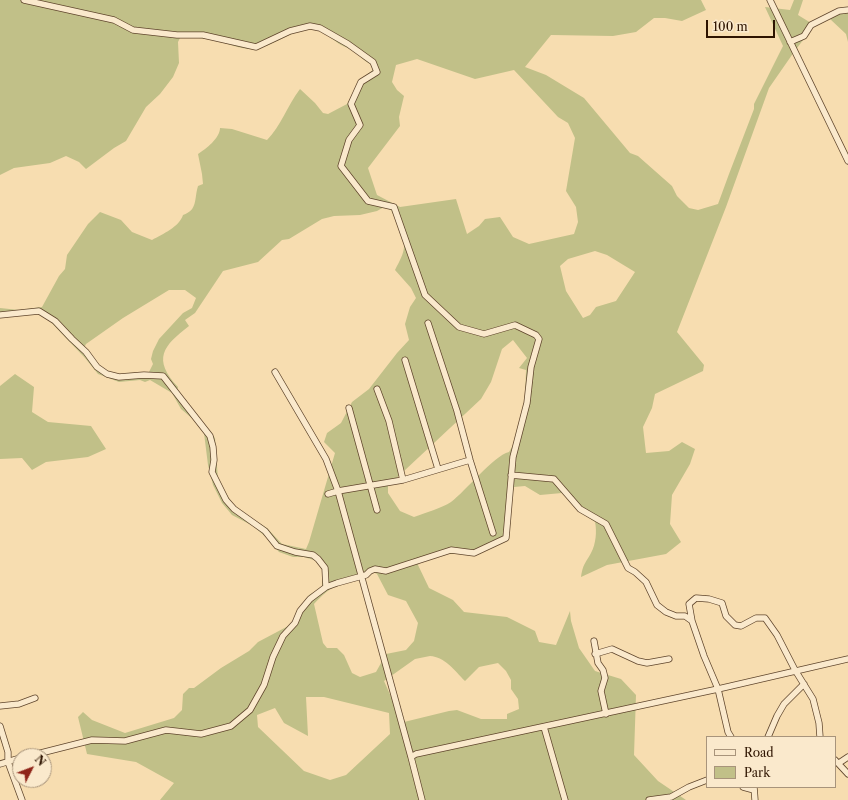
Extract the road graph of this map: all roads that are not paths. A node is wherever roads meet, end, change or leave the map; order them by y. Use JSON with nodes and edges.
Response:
{"nodes":[{"id":1,"x":24,"y":0,"type":"edge"},
{"id":2,"x":770,"y":0,"type":"edge"},
{"id":3,"x":848,"y":10,"type":"edge"},
{"id":4,"x":790,"y":42,"type":"junction"},
{"id":5,"x":848,"y":161,"type":"edge"},
{"id":6,"x":0,"y":315,"type":"edge"},
{"id":7,"x":428,"y":323,"type":"dead end"},
{"id":8,"x":405,"y":360,"type":"dead end"},
{"id":9,"x":275,"y":372,"type":"dead end"},
{"id":10,"x":377,"y":389,"type":"dead end"},
{"id":11,"x":349,"y":408,"type":"dead end"},
{"id":12,"x":470,"y":460,"type":"junction"},
{"id":13,"x":438,"y":470,"type":"junction"},
{"id":14,"x":511,"y":475,"type":"junction"},
{"id":15,"x":403,"y":480,"type":"junction"},
{"id":16,"x":370,"y":485,"type":"junction"},
{"id":17,"x":338,"y":491,"type":"junction"},
{"id":18,"x":328,"y":494,"type":"dead end"},
{"id":19,"x":377,"y":510,"type":"dead end"},
{"id":20,"x":493,"y":532,"type":"dead end"},
{"id":21,"x":362,"y":576,"type":"junction"},
{"id":22,"x":326,"y":587,"type":"junction"},
{"id":23,"x":692,"y":621,"type":"junction"},
{"id":24,"x":594,"y":641,"type":"dead end"},
{"id":25,"x":595,"y":654,"type":"junction"},
{"id":26,"x":669,"y":659,"type":"dead end"},
{"id":27,"x":848,"y":659,"type":"edge"},
{"id":28,"x":795,"y":670,"type":"junction"},
{"id":29,"x":804,"y":684,"type":"junction"},
{"id":30,"x":718,"y":690,"type":"junction"},
{"id":31,"x":35,"y":698,"type":"dead end"},
{"id":32,"x":0,"y":706,"type":"edge"},
{"id":33,"x":606,"y":714,"type":"junction"},
{"id":34,"x":0,"y":726,"type":"edge"},
{"id":35,"x":544,"y":727,"type":"junction"},
{"id":36,"x":730,"y":736,"type":"edge"},
{"id":37,"x":768,"y":736,"type":"edge"},
{"id":38,"x":820,"y":736,"type":"edge"},
{"id":39,"x":52,"y":750,"type":"edge"},
{"id":40,"x":411,"y":757,"type":"junction"},
{"id":41,"x":848,"y":757,"type":"edge"},
{"id":42,"x":12,"y":761,"type":"edge"},
{"id":43,"x":8,"y":762,"type":"junction"},
{"id":44,"x":837,"y":762,"type":"edge"},
{"id":45,"x":0,"y":764,"type":"edge"},
{"id":46,"x":848,"y":774,"type":"edge"},
{"id":47,"x":706,"y":780,"type":"edge"},
{"id":48,"x":754,"y":788,"type":"edge"},
{"id":49,"x":22,"y":800,"type":"edge"},
{"id":50,"x":422,"y":800,"type":"edge"},
{"id":51,"x":566,"y":800,"type":"edge"},
{"id":52,"x":649,"y":800,"type":"edge"},
{"id":53,"x":755,"y":800,"type":"edge"}],
"edges":[{"from":1,"to":14,"type":"street"},
{"from":2,"to":4,"type":"street"},
{"from":3,"to":4,"type":"street"},
{"from":4,"to":5,"type":"street"},
{"from":6,"to":22,"type":"street"},
{"from":7,"to":12,"type":"street"},
{"from":8,"to":13,"type":"street"},
{"from":9,"to":17,"type":"street"},
{"from":10,"to":15,"type":"street"},
{"from":11,"to":16,"type":"street"},
{"from":12,"to":13,"type":"street"},
{"from":12,"to":20,"type":"street"},
{"from":13,"to":15,"type":"street"},
{"from":14,"to":21,"type":"street"},
{"from":14,"to":23,"type":"street"},
{"from":15,"to":16,"type":"street"},
{"from":16,"to":17,"type":"street"},
{"from":16,"to":19,"type":"street"},
{"from":17,"to":18,"type":"street"},
{"from":17,"to":21,"type":"street"},
{"from":21,"to":22,"type":"street"},
{"from":21,"to":40,"type":"street"},
{"from":22,"to":39,"type":"street"},
{"from":23,"to":28,"type":"street"},
{"from":23,"to":30,"type":"street"},
{"from":24,"to":25,"type":"street"},
{"from":25,"to":26,"type":"street"},
{"from":25,"to":33,"type":"street"},
{"from":27,"to":28,"type":"street"},
{"from":28,"to":29,"type":"street"},
{"from":28,"to":30,"type":"street"},
{"from":29,"to":37,"type":"street"},
{"from":29,"to":38,"type":"street"},
{"from":30,"to":33,"type":"street"},
{"from":30,"to":36,"type":"street"},
{"from":31,"to":32,"type":"street"},
{"from":33,"to":35,"type":"street"},
{"from":34,"to":43,"type":"street"},
{"from":35,"to":40,"type":"street"},
{"from":35,"to":51,"type":"street"},
{"from":40,"to":50,"type":"street"},
{"from":41,"to":44,"type":"street"},
{"from":42,"to":43,"type":"street"},
{"from":43,"to":45,"type":"street"},
{"from":43,"to":49,"type":"street"},
{"from":44,"to":46,"type":"street"},
{"from":47,"to":52,"type":"street"},
{"from":48,"to":53,"type":"street"}]}
